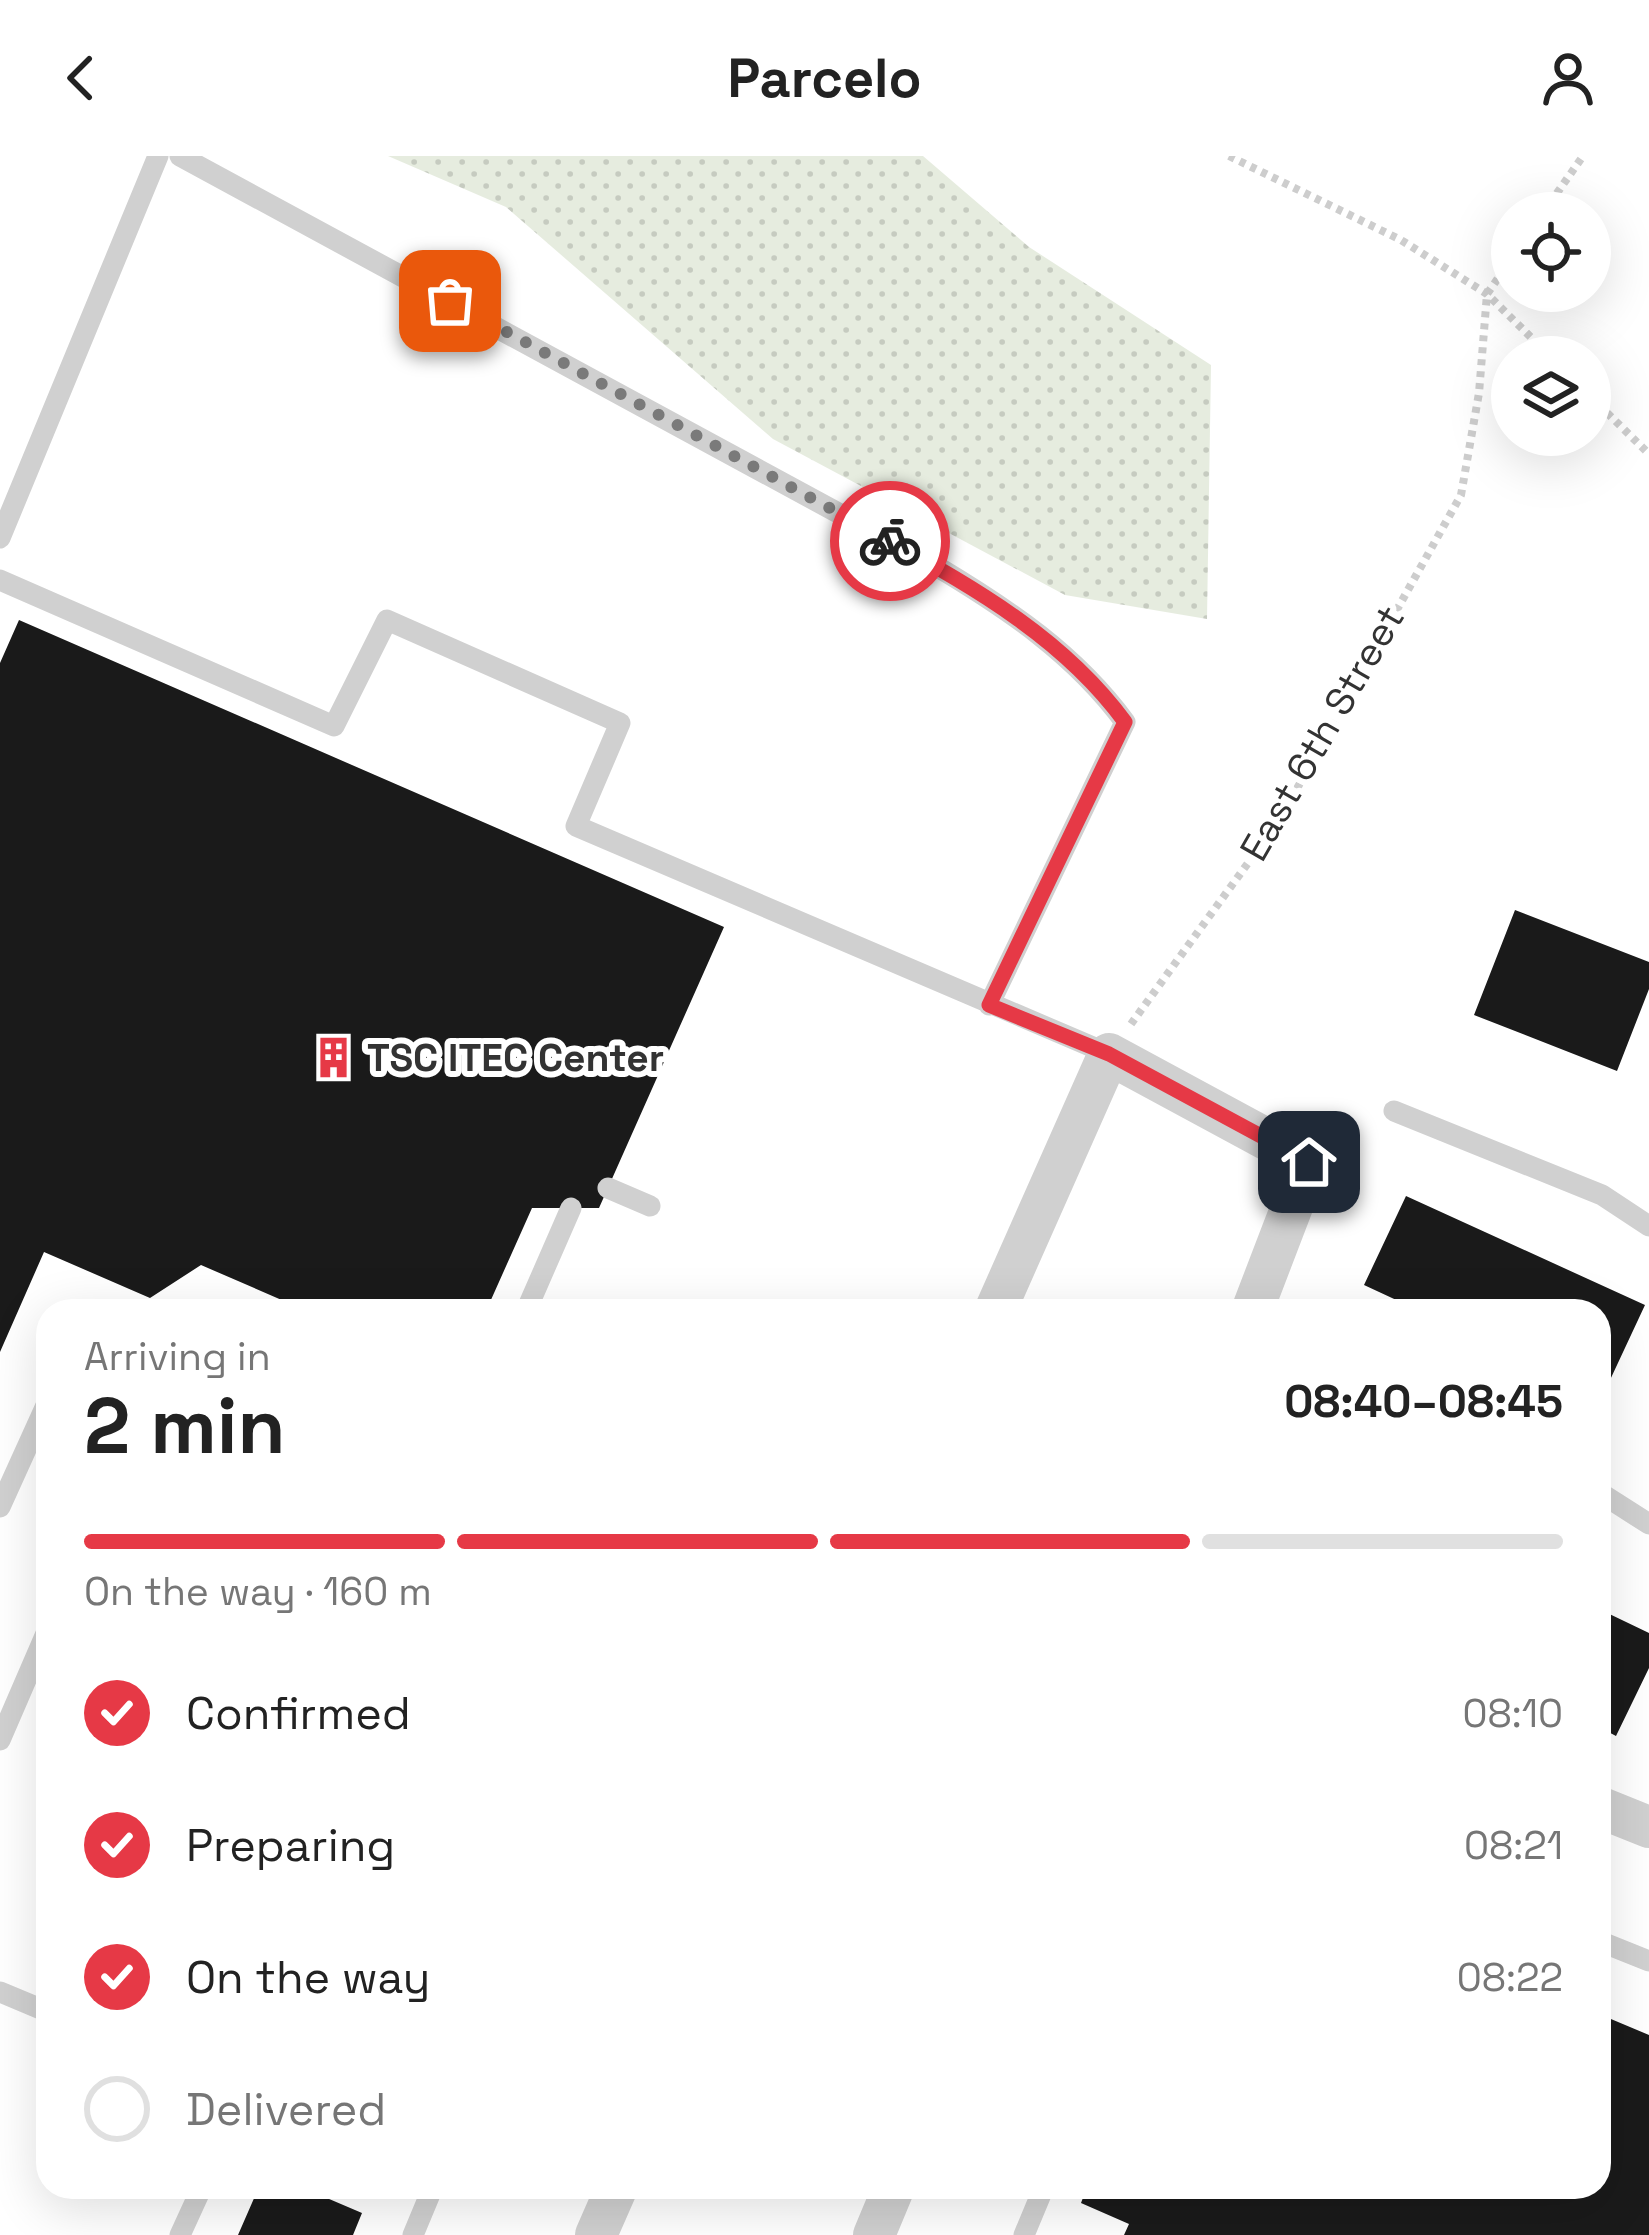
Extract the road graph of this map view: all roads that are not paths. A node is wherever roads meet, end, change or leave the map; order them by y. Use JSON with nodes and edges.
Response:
{"nodes":[{"id":1,"x":158,"y":156,"type":"edge"},
{"id":2,"x":180,"y":156,"type":"edge"},
{"id":3,"x":0,"y":538,"type":"edge"},
{"id":4,"x":0,"y":580,"type":"edge"},
{"id":5,"x":989,"y":1005,"type":"junction"},
{"id":6,"x":1109,"y":1054,"type":"junction"},
{"id":7,"x":1394,"y":1112,"type":"dead end"},
{"id":8,"x":608,"y":1188,"type":"dead end"},
{"id":9,"x":650,"y":1206,"type":"dead end"},
{"id":10,"x":571,"y":1208,"type":"dead end"},
{"id":11,"x":1649,"y":1226,"type":"edge"},
{"id":12,"x":531,"y":1299,"type":"edge"},
{"id":13,"x":1000,"y":1299,"type":"edge"},
{"id":14,"x":1257,"y":1299,"type":"edge"},
{"id":15,"x":36,"y":1428,"type":"edge"},
{"id":16,"x":1611,"y":1500,"type":"edge"},
{"id":17,"x":0,"y":1507,"type":"edge"},
{"id":18,"x":1649,"y":1524,"type":"edge"},
{"id":19,"x":36,"y":1657,"type":"edge"},
{"id":20,"x":0,"y":1740,"type":"edge"},
{"id":21,"x":1611,"y":1812,"type":"edge"},
{"id":22,"x":1649,"y":1827,"type":"edge"},
{"id":23,"x":1611,"y":1947,"type":"edge"},
{"id":24,"x":1649,"y":1961,"type":"edge"},
{"id":25,"x":0,"y":1992,"type":"edge"},
{"id":26,"x":36,"y":2007,"type":"edge"},
{"id":27,"x":196,"y":2199,"type":"edge"},
{"id":28,"x":428,"y":2199,"type":"edge"},
{"id":29,"x":611,"y":2199,"type":"edge"},
{"id":30,"x":890,"y":2199,"type":"edge"},
{"id":31,"x":1039,"y":2199,"type":"edge"},
{"id":32,"x":880,"y":2233,"type":"edge"},
{"id":33,"x":180,"y":2235,"type":"edge"},
{"id":34,"x":413,"y":2235,"type":"edge"},
{"id":35,"x":596,"y":2235,"type":"edge"},
{"id":36,"x":1024,"y":2235,"type":"edge"}],
"edges":[{"from":1,"to":3,"type":"lane"},
{"from":2,"to":5,"type":"lane"},
{"from":4,"to":5,"type":"lane"},
{"from":5,"to":6,"type":"lane"},
{"from":6,"to":13,"type":"street"},
{"from":6,"to":14,"type":"street"},
{"from":7,"to":11,"type":"lane"},
{"from":8,"to":9,"type":"lane"},
{"from":10,"to":12,"type":"lane"},
{"from":15,"to":17,"type":"lane"},
{"from":16,"to":18,"type":"lane"},
{"from":19,"to":20,"type":"lane"},
{"from":21,"to":22,"type":"street"},
{"from":23,"to":24,"type":"lane"},
{"from":25,"to":26,"type":"lane"},
{"from":27,"to":33,"type":"lane"},
{"from":28,"to":34,"type":"lane"},
{"from":29,"to":35,"type":"street"},
{"from":30,"to":32,"type":"street"},
{"from":31,"to":36,"type":"lane"}]}
